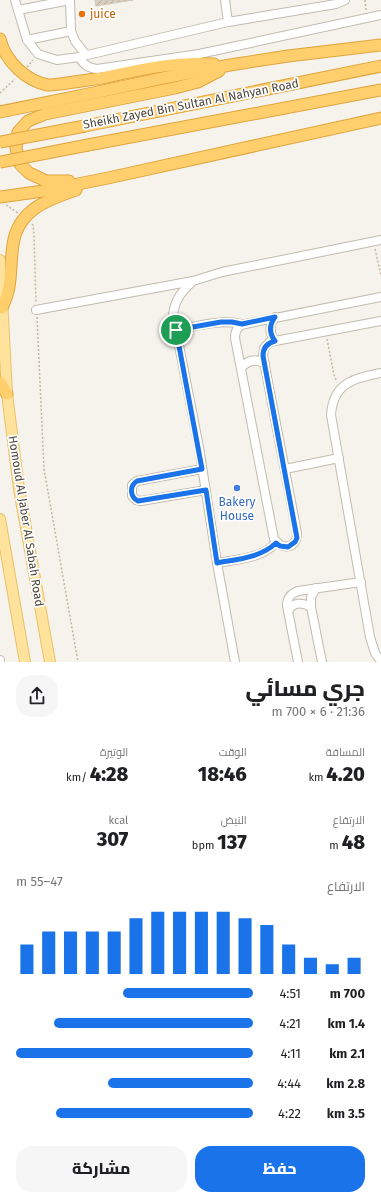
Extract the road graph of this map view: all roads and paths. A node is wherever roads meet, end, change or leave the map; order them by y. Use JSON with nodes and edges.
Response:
{"nodes":[{"id":1,"x":15,"y":0,"type":"edge"},
{"id":2,"x":70,"y":0,"type":"edge"},
{"id":3,"x":225,"y":0,"type":"edge"},
{"id":4,"x":345,"y":0,"type":"edge"},
{"id":5,"x":365,"y":0,"type":"edge"},
{"id":6,"x":18,"y":10,"type":"junction"},
{"id":7,"x":381,"y":15,"type":"edge"},
{"id":8,"x":368,"y":18,"type":"junction"},
{"id":9,"x":228,"y":22,"type":"junction"},
{"id":10,"x":71,"y":31,"type":"junction"},
{"id":11,"x":0,"y":39,"type":"edge"},
{"id":12,"x":27,"y":40,"type":"junction"},
{"id":13,"x":381,"y":45,"type":"edge"},
{"id":14,"x":83,"y":56,"type":"junction"},
{"id":15,"x":230,"y":65,"type":"junction"},
{"id":16,"x":381,"y":66,"type":"edge"},
{"id":17,"x":381,"y":90,"type":"edge"},
{"id":18,"x":0,"y":112,"type":"edge"},
{"id":19,"x":381,"y":118,"type":"edge"},
{"id":20,"x":0,"y":142,"type":"edge"},
{"id":21,"x":0,"y":162,"type":"edge"},
{"id":22,"x":108,"y":178,"type":"junction"},
{"id":23,"x":90,"y":181,"type":"junction"},
{"id":24,"x":3,"y":201,"type":"edge"},
{"id":25,"x":25,"y":217,"type":"junction"},
{"id":26,"x":377,"y":240,"type":"edge"},
{"id":27,"x":0,"y":260,"type":"edge"},
{"id":28,"x":381,"y":275,"type":"edge"},
{"id":29,"x":193,"y":281,"type":"junction"},
{"id":30,"x":381,"y":296,"type":"edge"},
{"id":31,"x":2,"y":308,"type":"junction"},
{"id":32,"x":36,"y":310,"type":"junction"},
{"id":33,"x":275,"y":317,"type":"junction"},
{"id":34,"x":381,"y":321,"type":"edge"},
{"id":35,"x":242,"y":324,"type":"junction"},
{"id":36,"x":176,"y":330,"type":"junction"},
{"id":37,"x":325,"y":332,"type":"junction"},
{"id":38,"x":275,"y":341,"type":"junction"},
{"id":39,"x":265,"y":364,"type":"junction"},
{"id":40,"x":241,"y":368,"type":"junction"},
{"id":41,"x":381,"y":373,"type":"edge"},
{"id":42,"x":0,"y":382,"type":"edge"},
{"id":43,"x":340,"y":389,"type":"junction"},
{"id":44,"x":7,"y":394,"type":"junction"},
{"id":45,"x":339,"y":458,"type":"junction"},
{"id":46,"x":202,"y":469,"type":"junction"},
{"id":47,"x":285,"y":469,"type":"junction"},
{"id":48,"x":206,"y":490,"type":"junction"},
{"id":49,"x":0,"y":519,"type":"edge"},
{"id":50,"x":0,"y":543,"type":"edge"},
{"id":51,"x":276,"y":543,"type":"junction"},
{"id":52,"x":6,"y":554,"type":"junction"},
{"id":53,"x":217,"y":563,"type":"junction"},
{"id":54,"x":361,"y":582,"type":"junction"},
{"id":55,"x":316,"y":588,"type":"junction"},
{"id":56,"x":311,"y":607,"type":"junction"},
{"id":57,"x":288,"y":611,"type":"junction"},
{"id":58,"x":381,"y":661,"type":"edge"},
{"id":59,"x":25,"y":662,"type":"edge"},
{"id":60,"x":50,"y":662,"type":"edge"},
{"id":61,"x":78,"y":662,"type":"edge"},
{"id":62,"x":235,"y":662,"type":"edge"},
{"id":63,"x":298,"y":662,"type":"edge"},
{"id":64,"x":322,"y":662,"type":"edge"}],
"edges":[{"from":1,"to":6,"type":"street"},
{"from":2,"to":6,"type":"street"},
{"from":2,"to":10,"type":"street"},
{"from":3,"to":9,"type":"street"},
{"from":4,"to":9,"type":"street"},
{"from":5,"to":8,"type":"path"},
{"from":6,"to":12,"type":"street"},
{"from":7,"to":8,"type":"street"},
{"from":8,"to":14,"type":"street"},
{"from":9,"to":14,"type":"street"},
{"from":10,"to":12,"type":"street"},
{"from":10,"to":14,"type":"street"},
{"from":11,"to":15,"type":"highway"},
{"from":12,"to":14,"type":"street"},
{"from":13,"to":15,"type":"highway"},
{"from":15,"to":18,"type":"highway"},
{"from":15,"to":23,"type":"highway"},
{"from":16,"to":20,"type":"highway","name":"Sheikh Zayed Bin Sultan Al Nahyan Road","bridge":true},
{"from":17,"to":21,"type":"highway","name":"Sheikh Zayed Bin Sultan Al Nahyan Road","bridge":true},
{"from":19,"to":22,"type":"highway"},
{"from":22,"to":23,"type":"highway"},
{"from":22,"to":25,"type":"highway"},
{"from":23,"to":24,"type":"highway"},
{"from":24,"to":25,"type":"path"},
{"from":25,"to":31,"type":"highway"},
{"from":25,"to":32,"type":"path"},
{"from":26,"to":28,"type":"path"},
{"from":26,"to":29,"type":"street"},
{"from":27,"to":31,"type":"main road","name":"Homoud Al Jaber Al Sabah Road"},
{"from":29,"to":32,"type":"street"},
{"from":29,"to":36,"type":"street"},
{"from":30,"to":33,"type":"street"},
{"from":31,"to":44,"type":"main road","name":"Homoud Al Jaber Al Sabah Road"},
{"from":32,"to":61,"type":"path"},
{"from":33,"to":35,"type":"street"},
{"from":33,"to":38,"type":"street"},
{"from":34,"to":37,"type":"street"},
{"from":35,"to":36,"type":"street"},
{"from":35,"to":40,"type":"street"},
{"from":36,"to":46,"type":"street"},
{"from":37,"to":38,"type":"street"},
{"from":37,"to":43,"type":"path"},
{"from":38,"to":39,"type":"street"},
{"from":39,"to":40,"type":"street"},
{"from":39,"to":47,"type":"street"},
{"from":40,"to":51,"type":"street"},
{"from":41,"to":43,"type":"street"},
{"from":42,"to":44,"type":"highway"},
{"from":43,"to":45,"type":"street"},
{"from":44,"to":60,"type":"main road","name":"Homoud Al Jaber Al Sabah Road"},
{"from":45,"to":47,"type":"street"},
{"from":45,"to":54,"type":"street"},
{"from":46,"to":48,"type":"street"},
{"from":46,"to":48,"type":"street"},
{"from":47,"to":51,"type":"street"},
{"from":48,"to":53,"type":"street"},
{"from":49,"to":52,"type":"main road","name":"Homoud Al Jaber Al Sabah Road"},
{"from":50,"to":52,"type":"street"},
{"from":51,"to":53,"type":"street"},
{"from":52,"to":59,"type":"main road","name":"Homoud Al Jaber Al Sabah Road"},
{"from":53,"to":62,"type":"street"},
{"from":54,"to":55,"type":"street"},
{"from":54,"to":58,"type":"street"},
{"from":55,"to":56,"type":"street"},
{"from":55,"to":57,"type":"street"},
{"from":56,"to":57,"type":"street"},
{"from":56,"to":64,"type":"street"},
{"from":57,"to":63,"type":"street"}]}
